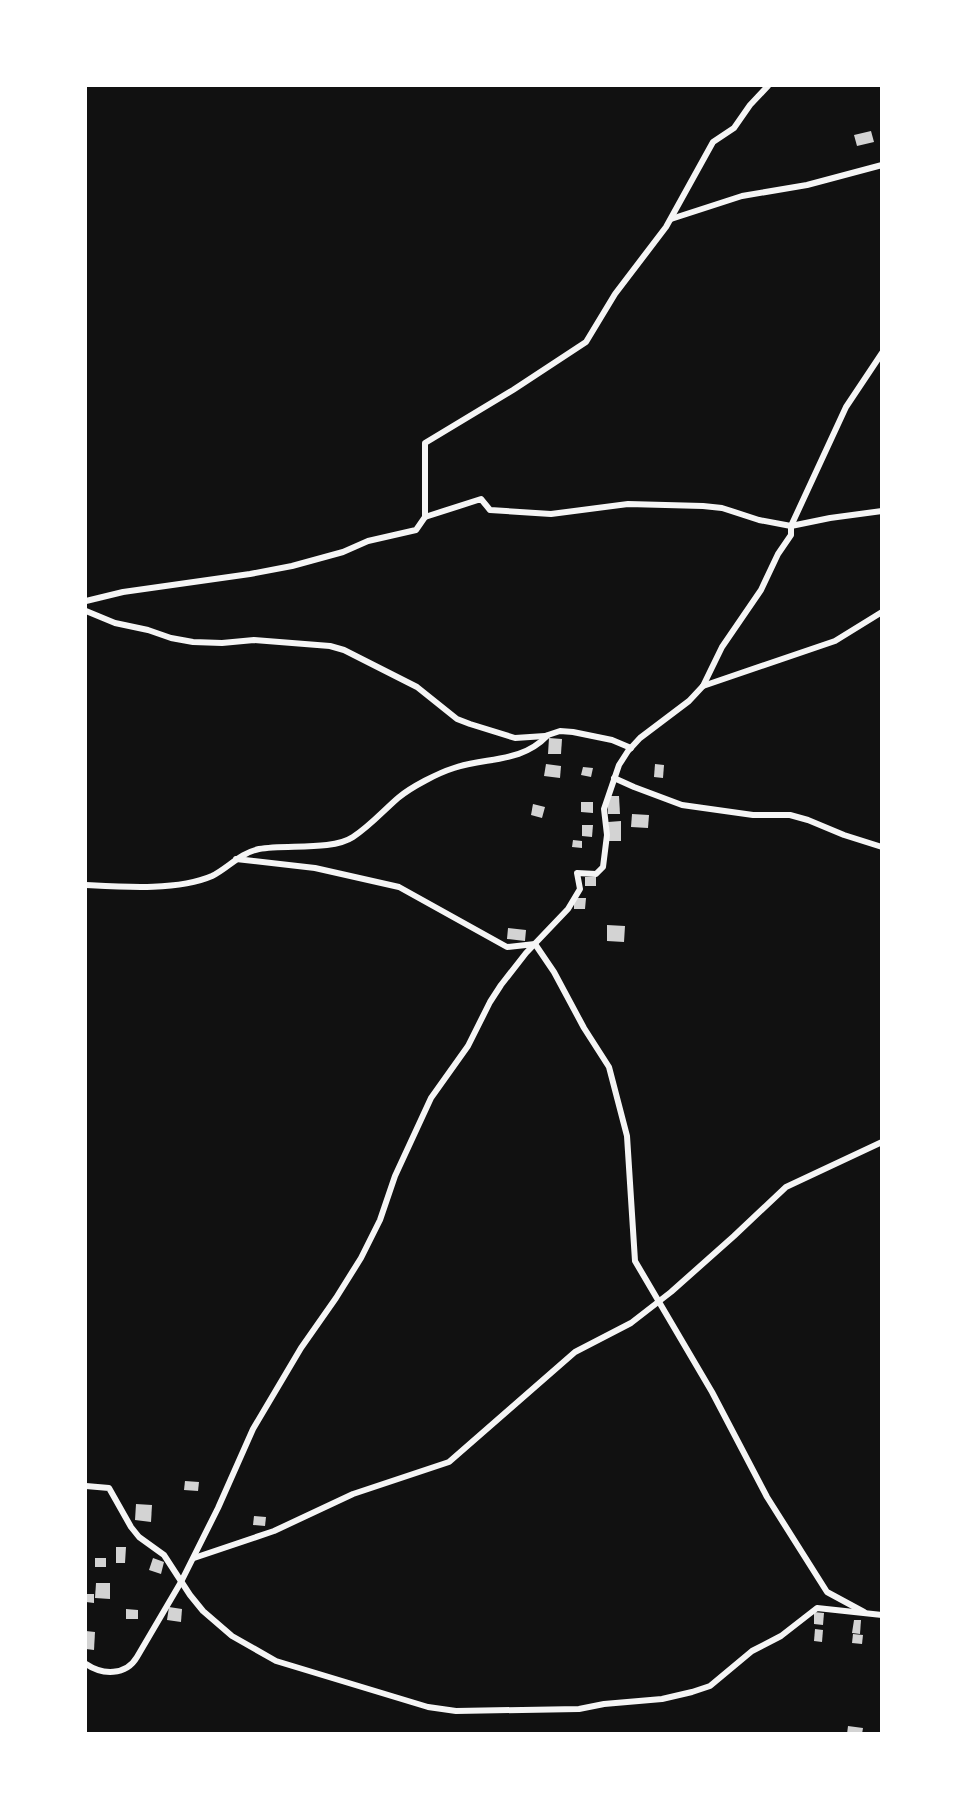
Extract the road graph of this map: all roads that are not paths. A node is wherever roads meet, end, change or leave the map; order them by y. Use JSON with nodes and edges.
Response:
{"nodes":[{"id":1,"x":768,"y":86,"type":"edge"},
{"id":2,"x":882,"y":165,"type":"edge"},
{"id":3,"x":671,"y":219,"type":"junction"},
{"id":4,"x":882,"y":353,"type":"edge"},
{"id":5,"x":882,"y":511,"type":"edge"},
{"id":6,"x":425,"y":517,"type":"junction"},
{"id":7,"x":791,"y":526,"type":"junction"},
{"id":8,"x":86,"y":601,"type":"edge"},
{"id":9,"x":86,"y":611,"type":"edge"},
{"id":10,"x":882,"y":612,"type":"edge"},
{"id":11,"x":703,"y":686,"type":"junction"},
{"id":12,"x":547,"y":735,"type":"junction"},
{"id":13,"x":631,"y":748,"type":"junction"},
{"id":14,"x":614,"y":777,"type":"junction"},
{"id":15,"x":882,"y":847,"type":"edge"},
{"id":16,"x":236,"y":859,"type":"junction"},
{"id":17,"x":86,"y":885,"type":"edge"},
{"id":18,"x":535,"y":944,"type":"junction"},
{"id":19,"x":882,"y":1142,"type":"edge"},
{"id":20,"x":658,"y":1302,"type":"junction"},
{"id":21,"x":86,"y":1486,"type":"edge"},
{"id":22,"x":194,"y":1558,"type":"junction"},
{"id":23,"x":181,"y":1582,"type":"junction"},
{"id":24,"x":864,"y":1612,"type":"junction"},
{"id":25,"x":882,"y":1615,"type":"edge"},
{"id":26,"x":86,"y":1664,"type":"edge"}],
"edges":[{"from":1,"to":3,"type":"street"},
{"from":2,"to":3,"type":"street"},
{"from":3,"to":6,"type":"street"},
{"from":4,"to":7,"type":"street"},
{"from":5,"to":7,"type":"street"},
{"from":6,"to":7,"type":"street"},
{"from":6,"to":8,"type":"street"},
{"from":7,"to":11,"type":"street"},
{"from":9,"to":12,"type":"street"},
{"from":10,"to":11,"type":"street"},
{"from":11,"to":13,"type":"street"},
{"from":12,"to":13,"type":"street"},
{"from":12,"to":16,"type":"street"},
{"from":13,"to":14,"type":"street"},
{"from":14,"to":15,"type":"street"},
{"from":14,"to":18,"type":"street"},
{"from":16,"to":17,"type":"street"},
{"from":16,"to":18,"type":"street"},
{"from":18,"to":20,"type":"street"},
{"from":18,"to":22,"type":"street"},
{"from":19,"to":20,"type":"street"},
{"from":20,"to":22,"type":"street"},
{"from":20,"to":24,"type":"street"},
{"from":21,"to":23,"type":"street"},
{"from":22,"to":23,"type":"street"},
{"from":23,"to":24,"type":"street"},
{"from":23,"to":26,"type":"street"},
{"from":24,"to":25,"type":"street"}]}
